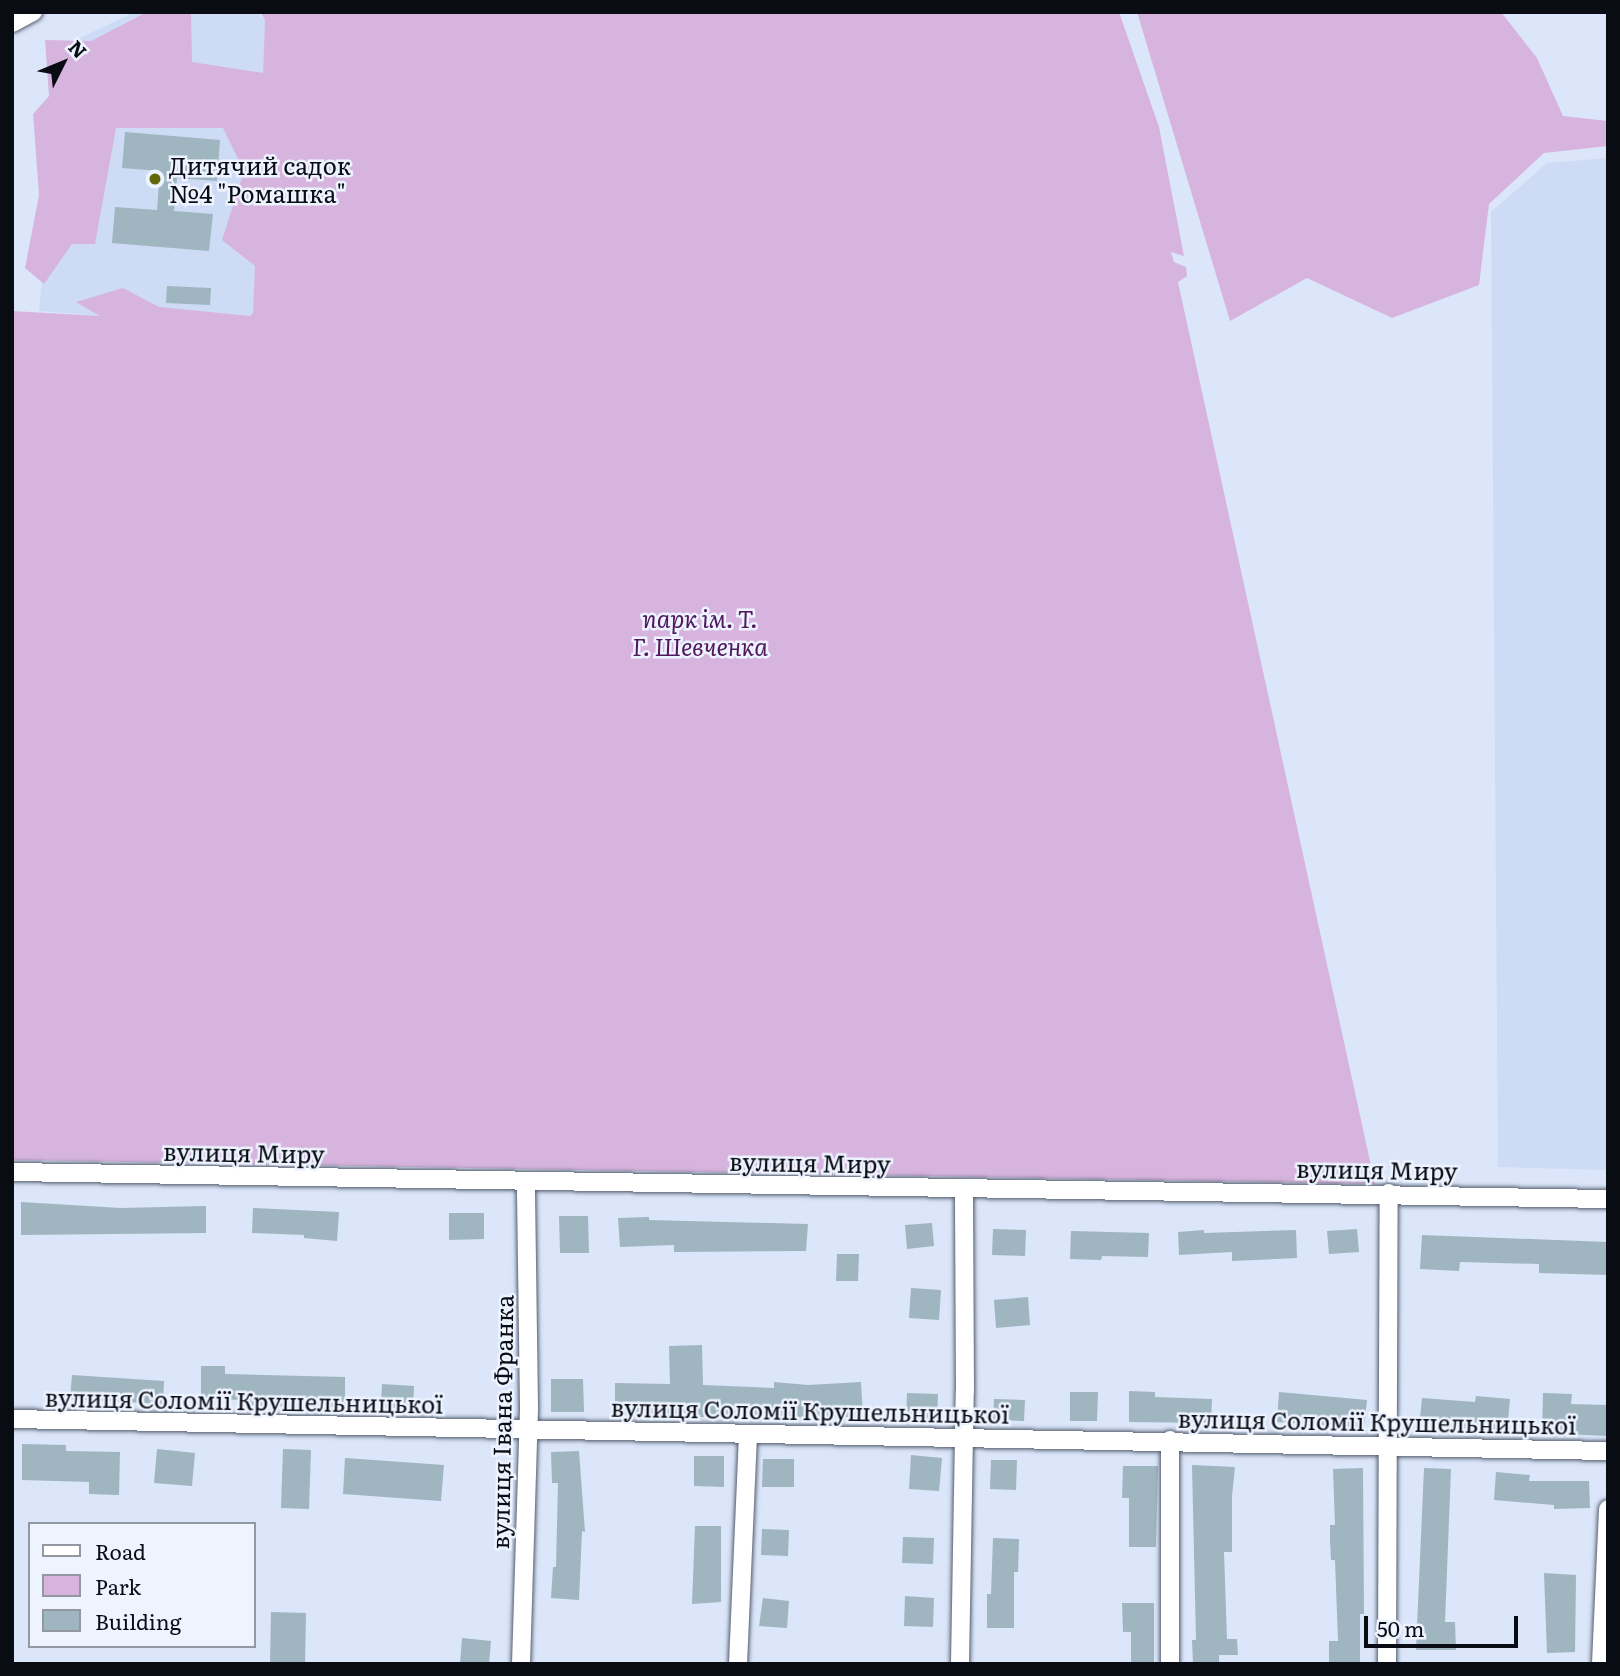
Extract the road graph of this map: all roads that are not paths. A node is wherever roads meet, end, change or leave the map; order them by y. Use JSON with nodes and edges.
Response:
{"nodes":[{"id":1,"x":33,"y":12,"type":"edge"},
{"id":2,"x":12,"y":23,"type":"edge"},
{"id":3,"x":12,"y":1171,"type":"edge"},
{"id":4,"x":526,"y":1181,"type":"junction"},
{"id":5,"x":964,"y":1189,"type":"junction"},
{"id":6,"x":1389,"y":1193,"type":"junction"},
{"id":7,"x":1608,"y":1199,"type":"edge"},
{"id":8,"x":12,"y":1419,"type":"edge"},
{"id":9,"x":527,"y":1431,"type":"junction"},
{"id":10,"x":748,"y":1434,"type":"junction"},
{"id":11,"x":964,"y":1436,"type":"junction"},
{"id":12,"x":1170,"y":1440,"type":"junction"},
{"id":13,"x":1388,"y":1445,"type":"junction"},
{"id":14,"x":1608,"y":1451,"type":"edge"},
{"id":15,"x":1608,"y":1509,"type":"edge"},
{"id":16,"x":521,"y":1664,"type":"edge"},
{"id":17,"x":737,"y":1664,"type":"edge"},
{"id":18,"x":960,"y":1664,"type":"edge"},
{"id":19,"x":1170,"y":1664,"type":"edge"},
{"id":20,"x":1387,"y":1664,"type":"edge"},
{"id":21,"x":1601,"y":1664,"type":"edge"}],
"edges":[{"from":1,"to":2,"type":"street"},
{"from":3,"to":4,"type":"street","name":"вулиця Миру"},
{"from":4,"to":5,"type":"street","name":"вулиця Миру"},
{"from":4,"to":9,"type":"street","name":"вулиця Івана Франка"},
{"from":5,"to":6,"type":"street","name":"вулиця Миру"},
{"from":5,"to":11,"type":"street"},
{"from":6,"to":7,"type":"street","name":"вулиця Миру"},
{"from":6,"to":13,"type":"street"},
{"from":8,"to":9,"type":"street","name":"вулиця Соломії Крушельницької"},
{"from":9,"to":10,"type":"street","name":"вулиця Соломії Крушельницької"},
{"from":9,"to":16,"type":"street","name":"вулиця Івана Франка"},
{"from":10,"to":11,"type":"street","name":"вулиця Соломії Крушельницької"},
{"from":10,"to":17,"type":"street"},
{"from":11,"to":12,"type":"street","name":"вулиця Соломії Крушельницької"},
{"from":11,"to":18,"type":"street"},
{"from":12,"to":13,"type":"street","name":"вулиця Соломії Крушельницької"},
{"from":12,"to":19,"type":"street"},
{"from":13,"to":14,"type":"street","name":"вулиця Соломії Крушельницької"},
{"from":13,"to":20,"type":"street"},
{"from":15,"to":21,"type":"street"}]}
